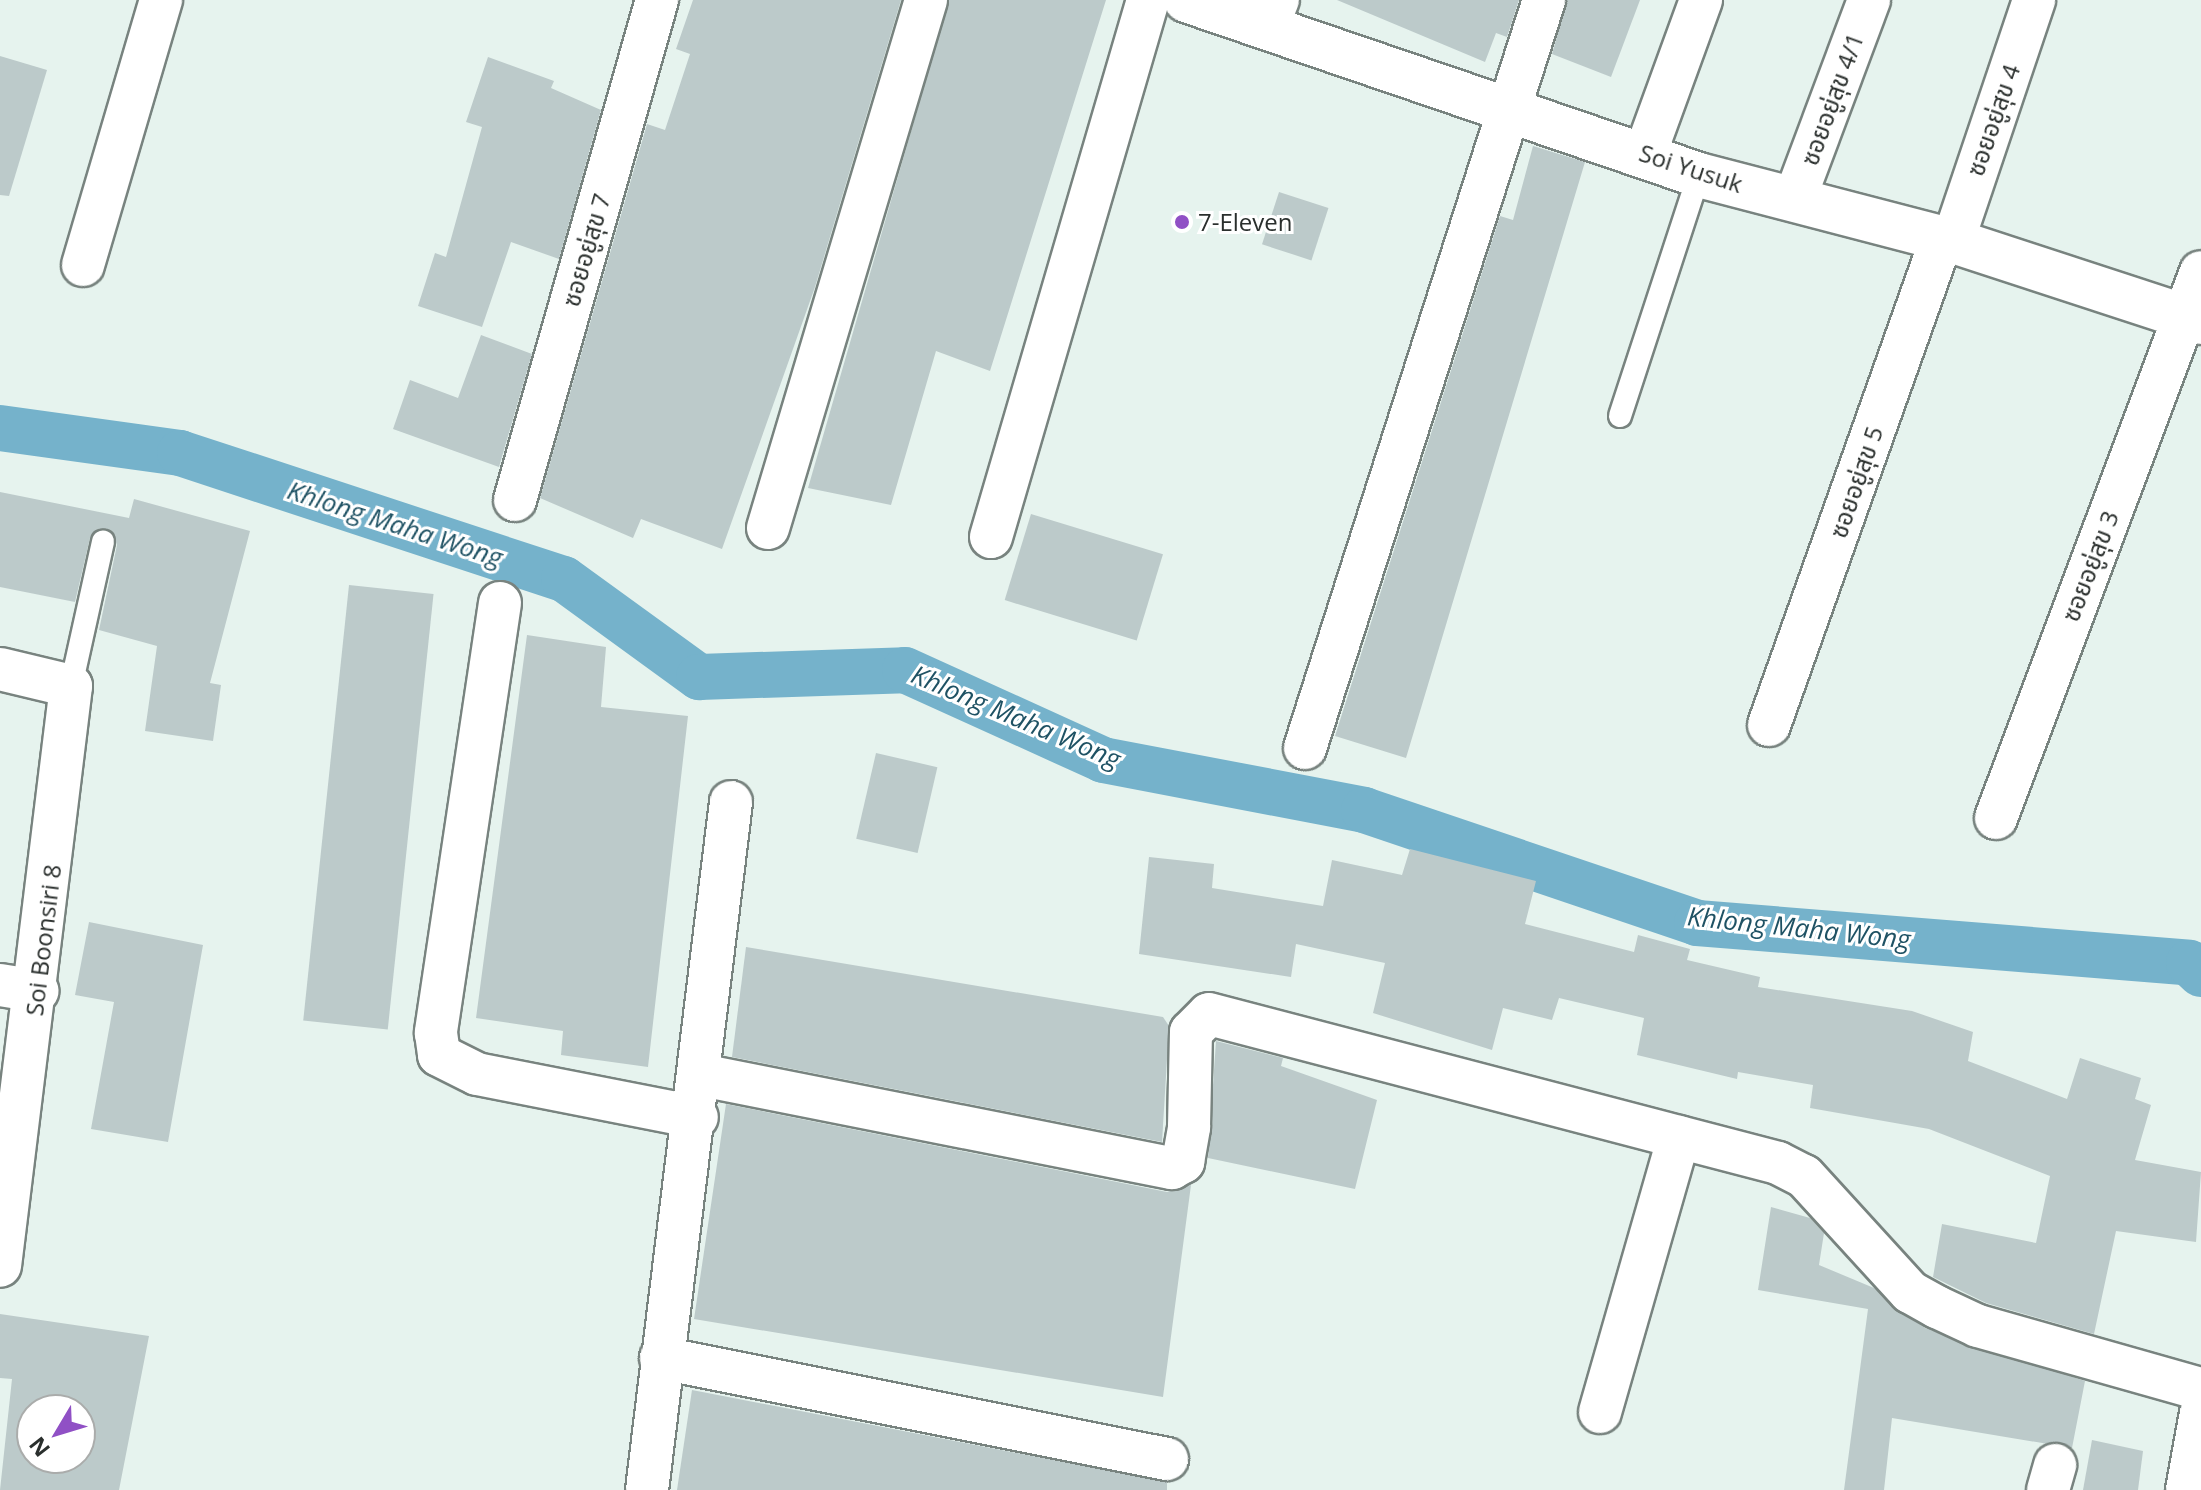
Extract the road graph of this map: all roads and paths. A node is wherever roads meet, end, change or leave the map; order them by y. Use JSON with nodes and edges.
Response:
{"nodes":[{"id":1,"x":161,"y":0,"type":"edge"},
{"id":2,"x":657,"y":0,"type":"edge"},
{"id":3,"x":926,"y":0,"type":"edge"},
{"id":4,"x":1148,"y":0,"type":"edge"},
{"id":5,"x":1186,"y":0,"type":"edge"},
{"id":6,"x":1544,"y":0,"type":"edge"},
{"id":7,"x":1701,"y":0,"type":"edge"},
{"id":8,"x":1869,"y":0,"type":"edge"},
{"id":9,"x":2034,"y":0,"type":"edge"},
{"id":10,"x":1273,"y":14,"type":"edge"},
{"id":11,"x":1507,"y":107,"type":"junction"},
{"id":12,"x":1645,"y":154,"type":"junction"},
{"id":13,"x":1699,"y":175,"type":"junction"},
{"id":14,"x":1795,"y":198,"type":"junction"},
{"id":15,"x":1947,"y":239,"type":"junction"},
{"id":16,"x":83,"y":265,"type":"dead end"},
{"id":17,"x":2201,"y":272,"type":"edge"},
{"id":18,"x":2193,"y":318,"type":"edge"},
{"id":19,"x":1620,"y":416,"type":"dead end"},
{"id":20,"x":515,"y":500,"type":"dead end"},
{"id":21,"x":768,"y":528,"type":"dead end"},
{"id":22,"x":991,"y":537,"type":"dead end"},
{"id":23,"x":103,"y":542,"type":"dead end"},
{"id":24,"x":500,"y":603,"type":"dead end"},
{"id":25,"x":0,"y":669,"type":"edge"},
{"id":26,"x":71,"y":686,"type":"junction"},
{"id":27,"x":1769,"y":725,"type":"dead end"},
{"id":28,"x":1305,"y":748,"type":"dead end"},
{"id":29,"x":731,"y":802,"type":"dead end"},
{"id":30,"x":1996,"y":818,"type":"dead end"},
{"id":31,"x":19,"y":988,"type":"edge"},
{"id":32,"x":701,"y":1075,"type":"junction"},
{"id":33,"x":697,"y":1117,"type":"junction"},
{"id":34,"x":1679,"y":1137,"type":"junction"},
{"id":35,"x":0,"y":1266,"type":"edge"},
{"id":36,"x":661,"y":1358,"type":"junction"},
{"id":37,"x":2201,"y":1389,"type":"edge"},
{"id":38,"x":1600,"y":1412,"type":"dead end"},
{"id":39,"x":2201,"y":1413,"type":"edge"},
{"id":40,"x":1167,"y":1459,"type":"dead end"},
{"id":41,"x":647,"y":1490,"type":"edge"},
{"id":42,"x":2187,"y":1490,"type":"edge"}],
"edges":[{"from":1,"to":16,"type":"street"},
{"from":2,"to":20,"type":"street","name":"ซอยอยู่สุข 7"},
{"from":3,"to":21,"type":"street"},
{"from":4,"to":22,"type":"street"},
{"from":5,"to":10,"type":"street","name":"Soi Yusuk"},
{"from":6,"to":11,"type":"street"},
{"from":7,"to":12,"type":"street"},
{"from":8,"to":14,"type":"street","name":"ซอยอยู่สุข 4/1"},
{"from":9,"to":15,"type":"street","name":"ซอยอยู่สุข 4"},
{"from":10,"to":11,"type":"street","name":"Soi Yusuk"},
{"from":11,"to":12,"type":"street","name":"Soi Yusuk"},
{"from":11,"to":28,"type":"street"},
{"from":12,"to":13,"type":"street","name":"Soi Yusuk"},
{"from":13,"to":14,"type":"street","name":"Soi Yusuk"},
{"from":13,"to":19,"type":"lane"},
{"from":14,"to":15,"type":"street","name":"Soi Yusuk"},
{"from":15,"to":18,"type":"street","name":"Soi Yusuk"},
{"from":15,"to":27,"type":"street","name":"ซอยอยู่สุข 5"},
{"from":17,"to":18,"type":"street","name":"ซอยอยู่สุข 3"},
{"from":18,"to":30,"type":"street","name":"ซอยอยู่สุข 3"},
{"from":23,"to":26,"type":"lane"},
{"from":24,"to":33,"type":"street"},
{"from":25,"to":26,"type":"street"},
{"from":26,"to":31,"type":"street","name":"Soi Boonsiri 8"},
{"from":29,"to":32,"type":"street"},
{"from":31,"to":35,"type":"street","name":"Soi Boonsiri 8"},
{"from":32,"to":33,"type":"street"},
{"from":32,"to":34,"type":"street"},
{"from":33,"to":36,"type":"street"},
{"from":34,"to":37,"type":"street"},
{"from":34,"to":38,"type":"street"},
{"from":36,"to":40,"type":"street"},
{"from":36,"to":41,"type":"street"},
{"from":39,"to":42,"type":"street"}]}
